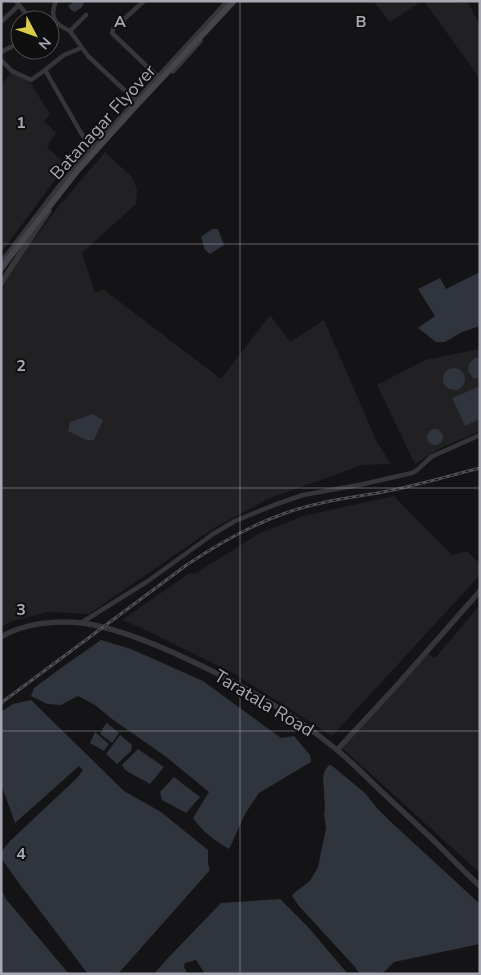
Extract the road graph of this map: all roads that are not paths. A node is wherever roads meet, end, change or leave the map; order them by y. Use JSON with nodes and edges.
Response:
{"nodes":[{"id":1,"x":56,"y":1,"type":"edge"},
{"id":2,"x":144,"y":1,"type":"edge"},
{"id":3,"x":236,"y":1,"type":"edge"},
{"id":4,"x":226,"y":2,"type":"edge"},
{"id":5,"x":18,"y":3,"type":"edge"},
{"id":6,"x":86,"y":15,"type":"dead end"},
{"id":7,"x":1,"y":22,"type":"edge"},
{"id":8,"x":70,"y":31,"type":"junction"},
{"id":9,"x":81,"y":48,"type":"junction"},
{"id":10,"x":1,"y":60,"type":"edge"},
{"id":11,"x":45,"y":70,"type":"junction"},
{"id":12,"x":158,"y":77,"type":"junction"},
{"id":13,"x":136,"y":101,"type":"junction"},
{"id":14,"x":92,"y":148,"type":"junction"},
{"id":15,"x":1,"y":263,"type":"edge"},
{"id":16,"x":1,"y":269,"type":"edge"},
{"id":17,"x":1,"y":284,"type":"edge"},
{"id":18,"x":480,"y":435,"type":"edge"},
{"id":19,"x":480,"y":591,"type":"edge"},
{"id":20,"x":82,"y":623,"type":"junction"},
{"id":21,"x":1,"y":637,"type":"edge"},
{"id":22,"x":337,"y":750,"type":"junction"},
{"id":23,"x":480,"y":886,"type":"edge"}],
"edges":[{"from":1,"to":8,"type":"street"},
{"from":2,"to":12,"type":"street"},
{"from":3,"to":16,"type":"main road","name":"Batanagar Flyover"},
{"from":3,"to":17,"type":"street"},
{"from":4,"to":12,"type":"street"},
{"from":5,"to":7,"type":"street"},
{"from":6,"to":8,"type":"street"},
{"from":8,"to":9,"type":"street"},
{"from":9,"to":11,"type":"street"},
{"from":9,"to":13,"type":"street"},
{"from":10,"to":11,"type":"street"},
{"from":11,"to":14,"type":"street"},
{"from":12,"to":13,"type":"street"},
{"from":13,"to":14,"type":"street"},
{"from":14,"to":15,"type":"street"},
{"from":18,"to":20,"type":"street"},
{"from":19,"to":22,"type":"street"},
{"from":20,"to":21,"type":"street","name":"Taratala Road"},
{"from":20,"to":22,"type":"street","name":"Taratala Road"},
{"from":22,"to":23,"type":"street","name":"Taratala Road"}]}
